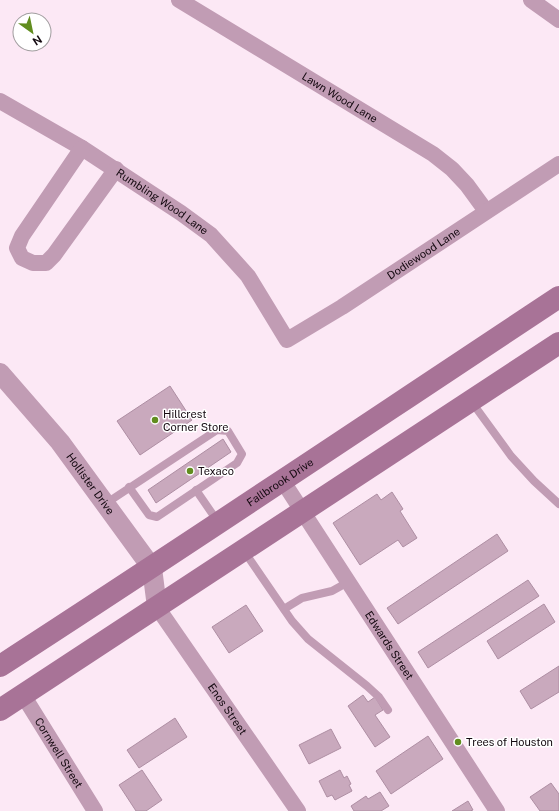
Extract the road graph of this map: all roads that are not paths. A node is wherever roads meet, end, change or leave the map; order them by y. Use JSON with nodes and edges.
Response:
{"nodes":[{"id":1,"x":179,"y":0,"type":"edge"},
{"id":2,"x":531,"y":0,"type":"edge"},
{"id":3,"x":559,"y":20,"type":"edge"},
{"id":4,"x":0,"y":101,"type":"edge"},
{"id":5,"x":82,"y":148,"type":"junction"},
{"id":6,"x":559,"y":164,"type":"edge"},
{"id":7,"x":116,"y":169,"type":"junction"},
{"id":8,"x":486,"y":211,"type":"junction"},
{"id":9,"x":559,"y":297,"type":"edge"},
{"id":10,"x":287,"y":340,"type":"joint"},
{"id":11,"x":559,"y":343,"type":"edge"},
{"id":12,"x":0,"y":373,"type":"edge"},
{"id":13,"x":471,"y":401,"type":"junction"},
{"id":14,"x":282,"y":480,"type":"junction"},
{"id":15,"x":130,"y":487,"type":"junction"},
{"id":16,"x":196,"y":490,"type":"junction"},
{"id":17,"x":559,"y":504,"type":"edge"},
{"id":18,"x":105,"y":505,"type":"junction"},
{"id":19,"x":303,"y":511,"type":"junction"},
{"id":20,"x":219,"y":522,"type":"junction"},
{"id":21,"x":244,"y":550,"type":"junction"},
{"id":22,"x":152,"y":568,"type":"junction"},
{"id":23,"x":347,"y":580,"type":"junction"},
{"id":24,"x":157,"y":607,"type":"junction"},
{"id":25,"x":284,"y":609,"type":"junction"},
{"id":26,"x":0,"y":666,"type":"edge"},
{"id":27,"x":23,"y":695,"type":"junction"},
{"id":28,"x":0,"y":710,"type":"edge"},
{"id":29,"x":388,"y":710,"type":"dead end"},
{"id":30,"x":95,"y":811,"type":"edge"},
{"id":31,"x":298,"y":811,"type":"edge"},
{"id":32,"x":497,"y":811,"type":"edge"}],
"edges":[{"from":1,"to":8,"type":"street","name":"Lawn Wood Lane"},
{"from":2,"to":3,"type":"street"},
{"from":4,"to":5,"type":"street","name":"Rumbling Wood Lane"},
{"from":5,"to":7,"type":"street","name":"Rumbling Wood Lane"},
{"from":5,"to":7,"type":"street"},
{"from":6,"to":8,"type":"street","name":"Dodiewood Lane"},
{"from":7,"to":10,"type":"street","name":"Rumbling Wood Lane"},
{"from":8,"to":10,"type":"street","name":"Dodiewood Lane"},
{"from":9,"to":14,"type":"main road","name":"Fallbrook Drive"},
{"from":11,"to":13,"type":"main road"},
{"from":12,"to":18,"type":"street","name":"Hollister Drive"},
{"from":13,"to":17,"type":"lane"},
{"from":13,"to":19,"type":"main road"},
{"from":14,"to":19,"type":"street","name":"Edwards Street"},
{"from":14,"to":20,"type":"main road","name":"Fallbrook Drive"},
{"from":15,"to":16,"type":"lane"},
{"from":15,"to":16,"type":"lane"},
{"from":15,"to":18,"type":"lane"},
{"from":16,"to":20,"type":"lane"},
{"from":18,"to":22,"type":"street","name":"Hollister Drive"},
{"from":19,"to":21,"type":"main road"},
{"from":19,"to":23,"type":"street","name":"Edwards Street"},
{"from":20,"to":22,"type":"main road","name":"Fallbrook Drive"},
{"from":21,"to":24,"type":"main road"},
{"from":21,"to":25,"type":"lane"},
{"from":22,"to":24,"type":"street","name":"Hollister Drive"},
{"from":22,"to":26,"type":"main road","name":"Fallbrook Drive"},
{"from":23,"to":25,"type":"lane"},
{"from":23,"to":32,"type":"street","name":"Edwards Street"},
{"from":24,"to":27,"type":"main road"},
{"from":24,"to":31,"type":"street","name":"Enos Street"},
{"from":25,"to":29,"type":"lane"},
{"from":27,"to":28,"type":"main road"},
{"from":27,"to":30,"type":"street","name":"Cornwell Street"}]}
